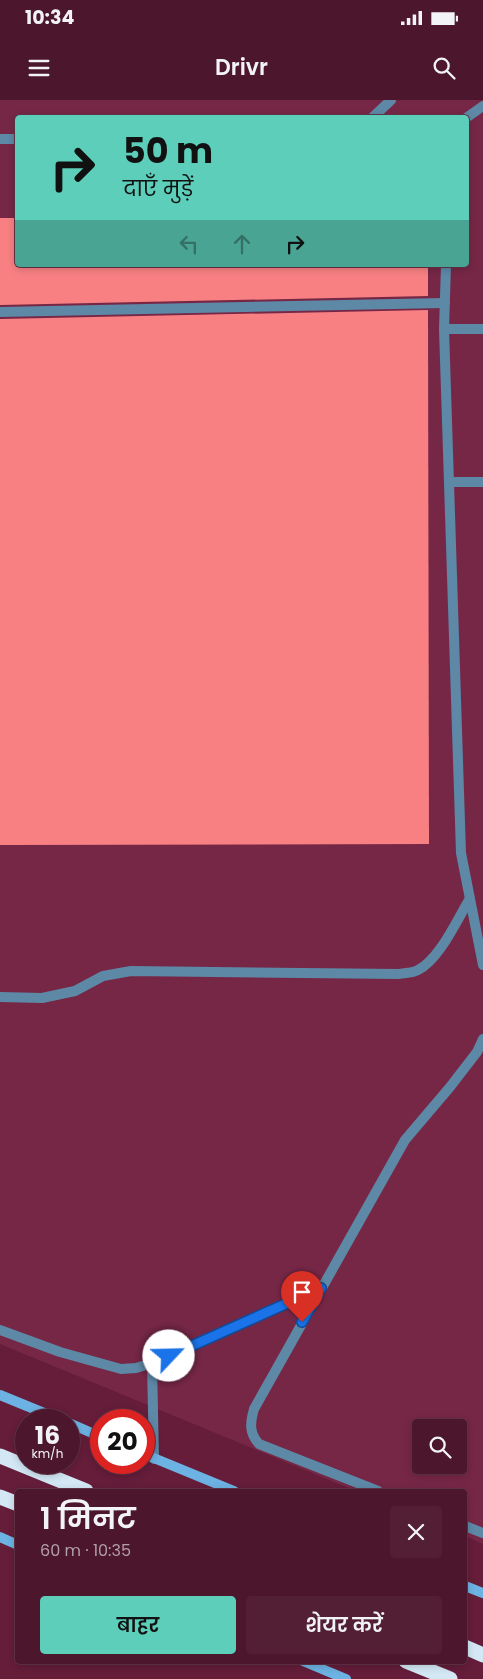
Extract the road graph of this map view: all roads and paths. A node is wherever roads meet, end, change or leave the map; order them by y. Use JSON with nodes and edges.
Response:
{"nodes":[{"id":1,"x":391,"y":100,"type":"edge"},
{"id":2,"x":483,"y":106,"type":"edge"},
{"id":3,"x":375,"y":115,"type":"edge"},
{"id":4,"x":469,"y":116,"type":"edge"},
{"id":5,"x":15,"y":139,"type":"edge"},
{"id":6,"x":0,"y":140,"type":"edge"},
{"id":7,"x":446,"y":267,"type":"edge"},
{"id":8,"x":445,"y":303,"type":"junction"},
{"id":9,"x":0,"y":312,"type":"edge"},
{"id":10,"x":444,"y":329,"type":"junction"},
{"id":11,"x":483,"y":329,"type":"edge"},
{"id":12,"x":449,"y":482,"type":"junction"},
{"id":13,"x":483,"y":482,"type":"edge"},
{"id":14,"x":469,"y":900,"type":"junction"},
{"id":15,"x":481,"y":953,"type":"edge"},
{"id":16,"x":483,"y":965,"type":"edge"},
{"id":17,"x":0,"y":997,"type":"edge"},
{"id":18,"x":483,"y":1039,"type":"edge"},
{"id":19,"x":321,"y":1288,"type":"junction"},
{"id":20,"x":0,"y":1330,"type":"edge"},
{"id":21,"x":152,"y":1363,"type":"junction"},
{"id":22,"x":0,"y":1395,"type":"edge"},
{"id":23,"x":34,"y":1409,"type":"edge"},
{"id":24,"x":153,"y":1409,"type":"edge"},
{"id":25,"x":0,"y":1456,"type":"edge"},
{"id":26,"x":155,"y":1459,"type":"edge"},
{"id":27,"x":81,"y":1489,"type":"edge"},
{"id":28,"x":229,"y":1489,"type":"edge"},
{"id":29,"x":373,"y":1489,"type":"edge"},
{"id":30,"x":0,"y":1497,"type":"edge"},
{"id":31,"x":15,"y":1503,"type":"edge"},
{"id":32,"x":467,"y":1527,"type":"edge"},
{"id":33,"x":483,"y":1533,"type":"edge"},
{"id":34,"x":0,"y":1537,"type":"edge"},
{"id":35,"x":15,"y":1544,"type":"edge"},
{"id":36,"x":467,"y":1587,"type":"edge"},
{"id":37,"x":483,"y":1593,"type":"edge"},
{"id":38,"x":467,"y":1648,"type":"edge"},
{"id":39,"x":483,"y":1655,"type":"edge"},
{"id":40,"x":310,"y":1664,"type":"edge"},
{"id":41,"x":413,"y":1664,"type":"edge"},
{"id":42,"x":346,"y":1679,"type":"edge"},
{"id":43,"x":450,"y":1679,"type":"edge"}],
"edges":[{"from":1,"to":3,"type":"lane"},
{"from":2,"to":4,"type":"lane"},
{"from":5,"to":6,"type":"lane"},
{"from":7,"to":8,"type":"lane"},
{"from":8,"to":9,"type":"lane"},
{"from":8,"to":10,"type":"lane"},
{"from":10,"to":11,"type":"lane"},
{"from":10,"to":12,"type":"lane"},
{"from":12,"to":13,"type":"lane"},
{"from":12,"to":14,"type":"lane"},
{"from":14,"to":15,"type":"lane"},
{"from":14,"to":17,"type":"lane"},
{"from":15,"to":16,"type":"lane"},
{"from":18,"to":19,"type":"lane"},
{"from":19,"to":21,"type":"lane"},
{"from":19,"to":29,"type":"lane"},
{"from":20,"to":21,"type":"lane"},
{"from":21,"to":24,"type":"lane"},
{"from":22,"to":23,"type":"street"},
{"from":25,"to":27,"type":"highway"},
{"from":26,"to":28,"type":"street"},
{"from":30,"to":31,"type":"highway"},
{"from":32,"to":33,"type":"lane"},
{"from":34,"to":35,"type":"street"},
{"from":36,"to":37,"type":"street"},
{"from":38,"to":39,"type":"highway"},
{"from":40,"to":42,"type":"street"},
{"from":41,"to":43,"type":"highway"}]}
